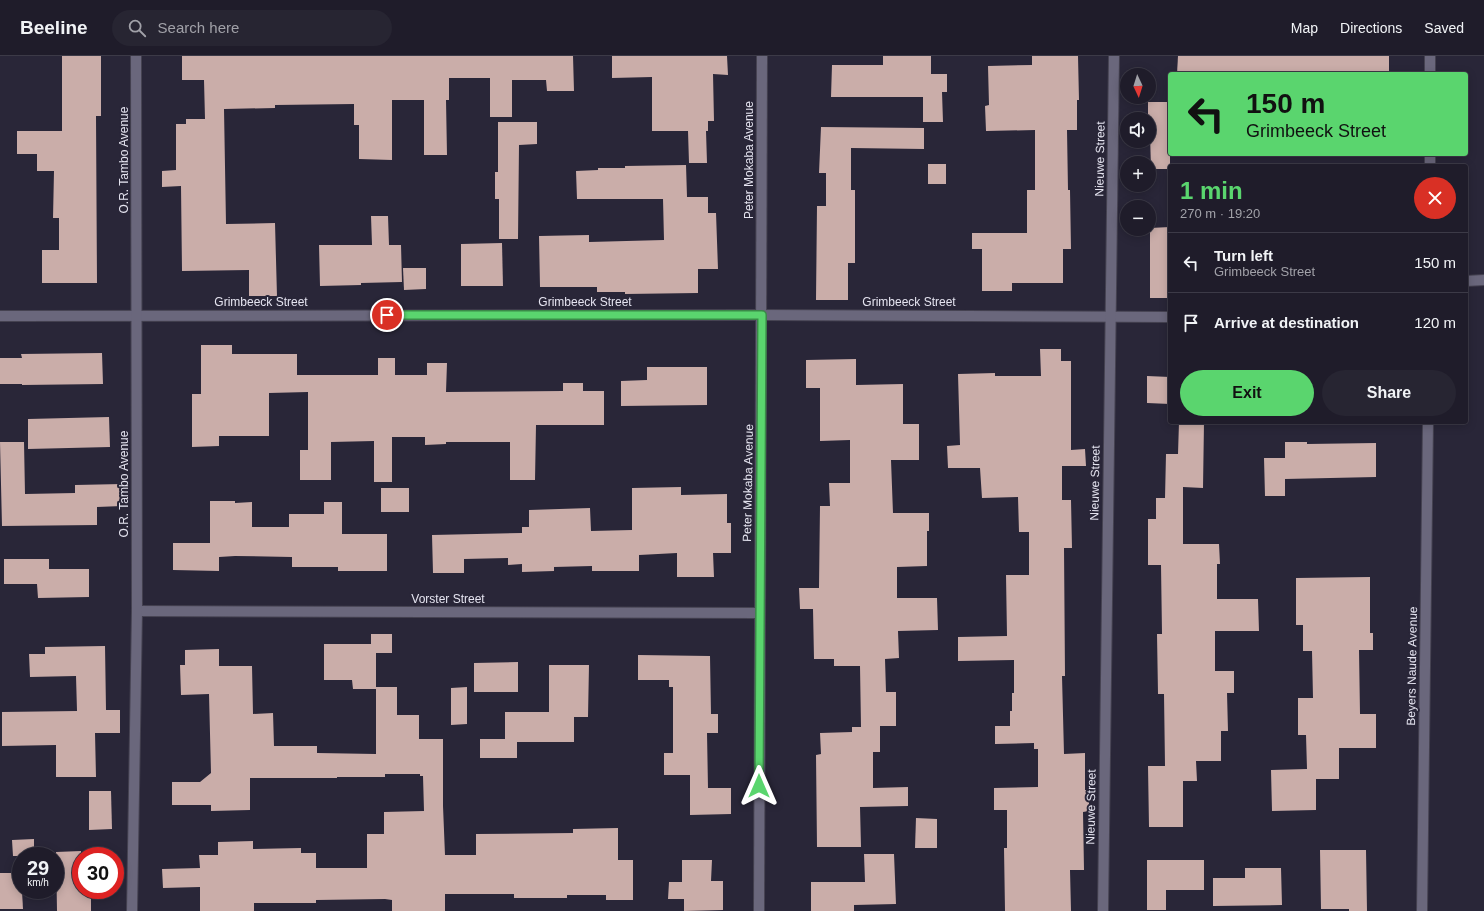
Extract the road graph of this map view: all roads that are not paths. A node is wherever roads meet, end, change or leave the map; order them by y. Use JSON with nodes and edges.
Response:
{"nodes":[{"id":1,"x":136,"y":56,"type":"edge"},
{"id":2,"x":762,"y":56,"type":"edge"},
{"id":3,"x":1114,"y":56,"type":"edge"},
{"id":4,"x":1430,"y":56,"type":"edge"},
{"id":5,"x":1430,"y":72,"type":"edge"},
{"id":6,"x":1484,"y":280,"type":"edge"},
{"id":7,"x":1468,"y":281,"type":"edge"},
{"id":8,"x":137,"y":315,"type":"junction"},
{"id":9,"x":762,"y":315,"type":"junction"},
{"id":10,"x":0,"y":316,"type":"edge"},
{"id":11,"x":1110,"y":316,"type":"junction"},
{"id":12,"x":1168,"y":317,"type":"edge"},
{"id":13,"x":1428,"y":424,"type":"edge"},
{"id":14,"x":137,"y":611,"type":"junction"},
{"id":15,"x":760,"y":613,"type":"junction"},
{"id":16,"x":132,"y":911,"type":"edge"},
{"id":17,"x":759,"y":911,"type":"edge"},
{"id":18,"x":1103,"y":911,"type":"edge"},
{"id":19,"x":1422,"y":911,"type":"edge"}],
"edges":[{"from":1,"to":8,"type":"street","name":"O.R. Tambo Avenue"},
{"from":2,"to":9,"type":"street","name":"Peter Mokaba Avenue"},
{"from":3,"to":11,"type":"street","name":"Nieuwe Street"},
{"from":4,"to":5,"type":"street"},
{"from":6,"to":7,"type":"street"},
{"from":8,"to":9,"type":"street","name":"Grimbeeck Street"},
{"from":8,"to":10,"type":"street","name":"Grimbeeck Street"},
{"from":8,"to":14,"type":"street","name":"O.R. Tambo Avenue"},
{"from":9,"to":11,"type":"street","name":"Grimbeeck Street"},
{"from":9,"to":15,"type":"street","name":"Peter Mokaba Avenue"},
{"from":11,"to":12,"type":"street","name":"Grimbeeck Street"},
{"from":11,"to":18,"type":"street","name":"Nieuwe Street"},
{"from":13,"to":19,"type":"street","name":"Beyers Naude Avenue"},
{"from":14,"to":15,"type":"street","name":"Vorster Street"},
{"from":14,"to":16,"type":"street","name":"O.R. Tambo Avenue"},
{"from":15,"to":17,"type":"street","name":"Peter Mokaba Avenue"}]}
